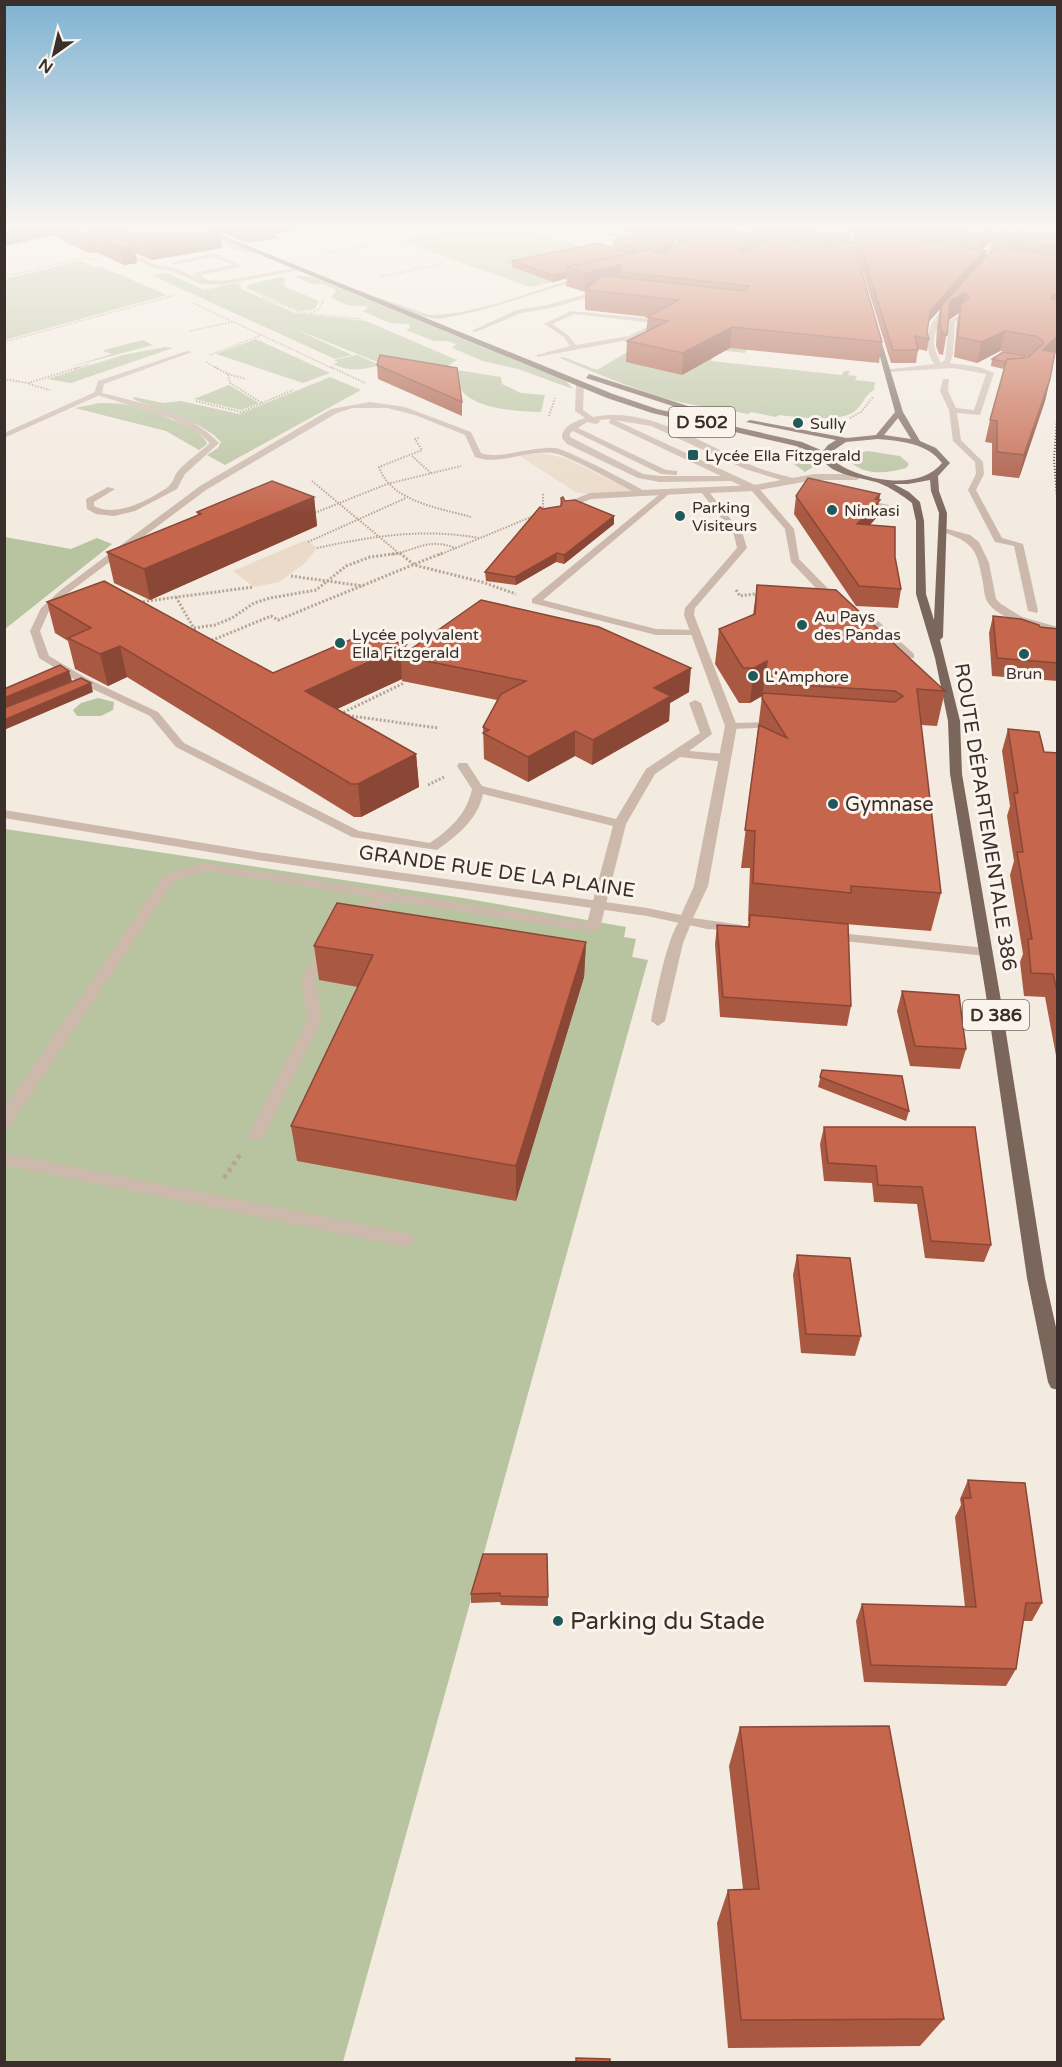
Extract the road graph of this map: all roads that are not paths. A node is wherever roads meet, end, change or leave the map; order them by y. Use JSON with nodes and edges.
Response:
{"nodes":[{"id":1,"x":428,"y":321,"type":"edge"},
{"id":2,"x":451,"y":321,"type":"edge"},
{"id":3,"x":495,"y":321,"type":"edge"},
{"id":4,"x":553,"y":321,"type":"edge"},
{"id":5,"x":657,"y":321,"type":"edge"},
{"id":6,"x":873,"y":321,"type":"edge"},
{"id":7,"x":935,"y":321,"type":"edge"},
{"id":8,"x":952,"y":321,"type":"edge"},
{"id":9,"x":457,"y":324,"type":"dead end"},
{"id":10,"x":465,"y":327,"type":"dead end"},
{"id":11,"x":474,"y":331,"type":"junction"},
{"id":12,"x":485,"y":335,"type":"dead end"},
{"id":13,"x":574,"y":347,"type":"junction"},
{"id":14,"x":189,"y":352,"type":"dead end"},
{"id":15,"x":528,"y":352,"type":"dead end"},
{"id":16,"x":539,"y":356,"type":"junction"},
{"id":17,"x":550,"y":361,"type":"dead end"},
{"id":18,"x":939,"y":366,"type":"junction"},
{"id":19,"x":887,"y":370,"type":"junction"},
{"id":20,"x":583,"y":374,"type":"dead end"},
{"id":21,"x":946,"y":381,"type":"dead end"},
{"id":22,"x":580,"y":383,"type":"junction"},
{"id":23,"x":98,"y":394,"type":"junction"},
{"id":24,"x":696,"y":410,"type":"dead end"},
{"id":25,"x":953,"y":410,"type":"junction"},
{"id":26,"x":899,"y":412,"type":"junction"},
{"id":27,"x":603,"y":417,"type":"junction"},
{"id":28,"x":623,"y":417,"type":"junction"},
{"id":29,"x":591,"y":419,"type":"junction"},
{"id":30,"x":745,"y":421,"type":"dead end"},
{"id":31,"x":580,"y":423,"type":"junction"},
{"id":32,"x":4,"y":436,"type":"edge"},
{"id":33,"x":878,"y":437,"type":"junction"},
{"id":34,"x":847,"y":440,"type":"junction"},
{"id":35,"x":917,"y":443,"type":"junction"},
{"id":36,"x":825,"y":454,"type":"junction"},
{"id":37,"x":830,"y":464,"type":"junction"},
{"id":38,"x":934,"y":476,"type":"junction"},
{"id":39,"x":814,"y":477,"type":"junction"},
{"id":40,"x":857,"y":477,"type":"junction"},
{"id":41,"x":734,"y":478,"type":"junction"},
{"id":42,"x":881,"y":481,"type":"junction"},
{"id":43,"x":790,"y":482,"type":"junction"},
{"id":44,"x":754,"y":488,"type":"junction"},
{"id":45,"x":111,"y":489,"type":"dead end"},
{"id":46,"x":704,"y":490,"type":"junction"},
{"id":47,"x":805,"y":490,"type":"edge"},
{"id":48,"x":666,"y":492,"type":"junction"},
{"id":49,"x":643,"y":493,"type":"junction"},
{"id":50,"x":848,"y":499,"type":"edge"},
{"id":51,"x":916,"y":502,"type":"junction"},
{"id":52,"x":568,"y":505,"type":"edge"},
{"id":53,"x":890,"y":508,"type":"dead end"},
{"id":54,"x":942,"y":529,"type":"junction"},
{"id":55,"x":65,"y":591,"type":"junction"},
{"id":56,"x":76,"y":593,"type":"edge"},
{"id":57,"x":1033,"y":610,"type":"dead end"},
{"id":58,"x":1058,"y":630,"type":"edge"},
{"id":59,"x":694,"y":633,"type":"junction"},
{"id":60,"x":938,"y":649,"type":"junction"},
{"id":61,"x":910,"y":656,"type":"edge"},
{"id":62,"x":84,"y":681,"type":"junction"},
{"id":63,"x":66,"y":688,"type":"edge"},
{"id":64,"x":695,"y":703,"type":"dead end"},
{"id":65,"x":731,"y":726,"type":"junction"},
{"id":66,"x":795,"y":726,"type":"edge"},
{"id":67,"x":679,"y":753,"type":"junction"},
{"id":68,"x":725,"y":759,"type":"junction"},
{"id":69,"x":463,"y":766,"type":"dead end"},
{"id":70,"x":478,"y":789,"type":"junction"},
{"id":71,"x":4,"y":814,"type":"edge"},
{"id":72,"x":620,"y":824,"type":"junction"},
{"id":73,"x":392,"y":897,"type":"junction"},
{"id":74,"x":599,"y":905,"type":"junction"},
{"id":75,"x":685,"y":921,"type":"junction"},
{"id":76,"x":749,"y":929,"type":"edge"},
{"id":77,"x":817,"y":935,"type":"edge"},
{"id":78,"x":986,"y":952,"type":"junction"},
{"id":79,"x":658,"y":1021,"type":"dead end"},
{"id":80,"x":4,"y":1122,"type":"edge"},
{"id":81,"x":256,"y":1136,"type":"road end"},
{"id":82,"x":4,"y":1159,"type":"edge"},
{"id":83,"x":406,"y":1240,"type":"dead end"},
{"id":84,"x":1058,"y":1382,"type":"edge"}],
"edges":[{"from":1,"to":22,"type":"main road","number":"D 502"},
{"from":2,"to":9,"type":"main road"},
{"from":3,"to":11,"type":"street"},
{"from":4,"to":13,"type":"street"},
{"from":5,"to":13,"type":"street"},
{"from":6,"to":19,"type":"main road"},
{"from":7,"to":18,"type":"street"},
{"from":8,"to":18,"type":"street"},
{"from":10,"to":11,"type":"main road"},
{"from":11,"to":12,"type":"main road"},
{"from":13,"to":16,"type":"street"},
{"from":14,"to":23,"type":"street"},
{"from":15,"to":16,"type":"main road"},
{"from":16,"to":17,"type":"main road"},
{"from":18,"to":19,"type":"street"},
{"from":18,"to":25,"type":"street"},
{"from":19,"to":26,"type":"main road"},
{"from":20,"to":24,"type":"main road","number":"D 502"},
{"from":21,"to":25,"type":"street"},
{"from":22,"to":29,"type":"street"},
{"from":22,"to":36,"type":"main road","number":"D 502"},
{"from":23,"to":32,"type":"street"},
{"from":23,"to":45,"type":"street"},
{"from":25,"to":57,"type":"street"},
{"from":26,"to":33,"type":"main road"},
{"from":26,"to":35,"type":"main road"},
{"from":27,"to":28,"type":"street"},
{"from":27,"to":29,"type":"street"},
{"from":27,"to":41,"type":"street"},
{"from":28,"to":41,"type":"street"},
{"from":28,"to":43,"type":"street"},
{"from":29,"to":31,"type":"street"},
{"from":29,"to":41,"type":"street"},
{"from":30,"to":34,"type":"main road","number":"D 502"},
{"from":31,"to":41,"type":"street"},
{"from":31,"to":41,"type":"street"},
{"from":33,"to":34,"type":"main road"},
{"from":33,"to":35,"type":"main road"},
{"from":34,"to":36,"type":"main road"},
{"from":35,"to":38,"type":"main road"},
{"from":36,"to":37,"type":"main road"},
{"from":37,"to":39,"type":"street"},
{"from":37,"to":40,"type":"main road"},
{"from":38,"to":42,"type":"main road"},
{"from":38,"to":54,"type":"main road","name":"ROUTE DÉPARTEMENTALE 386","number":"D 386"},
{"from":39,"to":40,"type":"street"},
{"from":39,"to":43,"type":"street"},
{"from":40,"to":42,"type":"main road"},
{"from":41,"to":44,"type":"street"},
{"from":42,"to":51,"type":"main road"},
{"from":43,"to":44,"type":"street"},
{"from":43,"to":47,"type":"street"},
{"from":44,"to":46,"type":"street"},
{"from":44,"to":61,"type":"street"},
{"from":46,"to":48,"type":"street"},
{"from":46,"to":59,"type":"street"},
{"from":48,"to":49,"type":"street"},
{"from":48,"to":59,"type":"street"},
{"from":49,"to":52,"type":"street"},
{"from":49,"to":55,"type":"street"},
{"from":50,"to":53,"type":"street"},
{"from":51,"to":54,"type":"main road"},
{"from":51,"to":60,"type":"main road","name":"ROUTE DÉPARTEMENTALE 386","number":"D 386"},
{"from":54,"to":58,"type":"street"},
{"from":54,"to":60,"type":"main road","name":"ROUTE DÉPARTEMENTALE 386","number":"D 386"},
{"from":55,"to":56,"type":"street"},
{"from":55,"to":62,"type":"street"},
{"from":59,"to":65,"type":"street"},
{"from":60,"to":78,"type":"main road","name":"ROUTE DÉPARTEMENTALE 386","number":"D 386"},
{"from":62,"to":63,"type":"street"},
{"from":62,"to":70,"type":"street"},
{"from":64,"to":67,"type":"street"},
{"from":65,"to":66,"type":"street"},
{"from":65,"to":68,"type":"street"},
{"from":67,"to":68,"type":"street"},
{"from":67,"to":72,"type":"street"},
{"from":68,"to":75,"type":"street"},
{"from":69,"to":70,"type":"street"},
{"from":70,"to":72,"type":"street"},
{"from":71,"to":74,"type":"street","name":"GRANDE RUE DE LA PLAINE"},
{"from":72,"to":74,"type":"street"},
{"from":73,"to":74,"type":"street"},
{"from":73,"to":80,"type":"street"},
{"from":73,"to":81,"type":"street"},
{"from":74,"to":75,"type":"street","name":"GRANDE RUE DE LA PLAINE"},
{"from":75,"to":76,"type":"street","name":"GRANDE RUE DE LA PLAINE"},
{"from":75,"to":79,"type":"street"},
{"from":77,"to":78,"type":"street"},
{"from":78,"to":84,"type":"main road","name":"ROUTE DÉPARTEMENTALE 386","number":"D 386"},
{"from":82,"to":83,"type":"street"}]}
